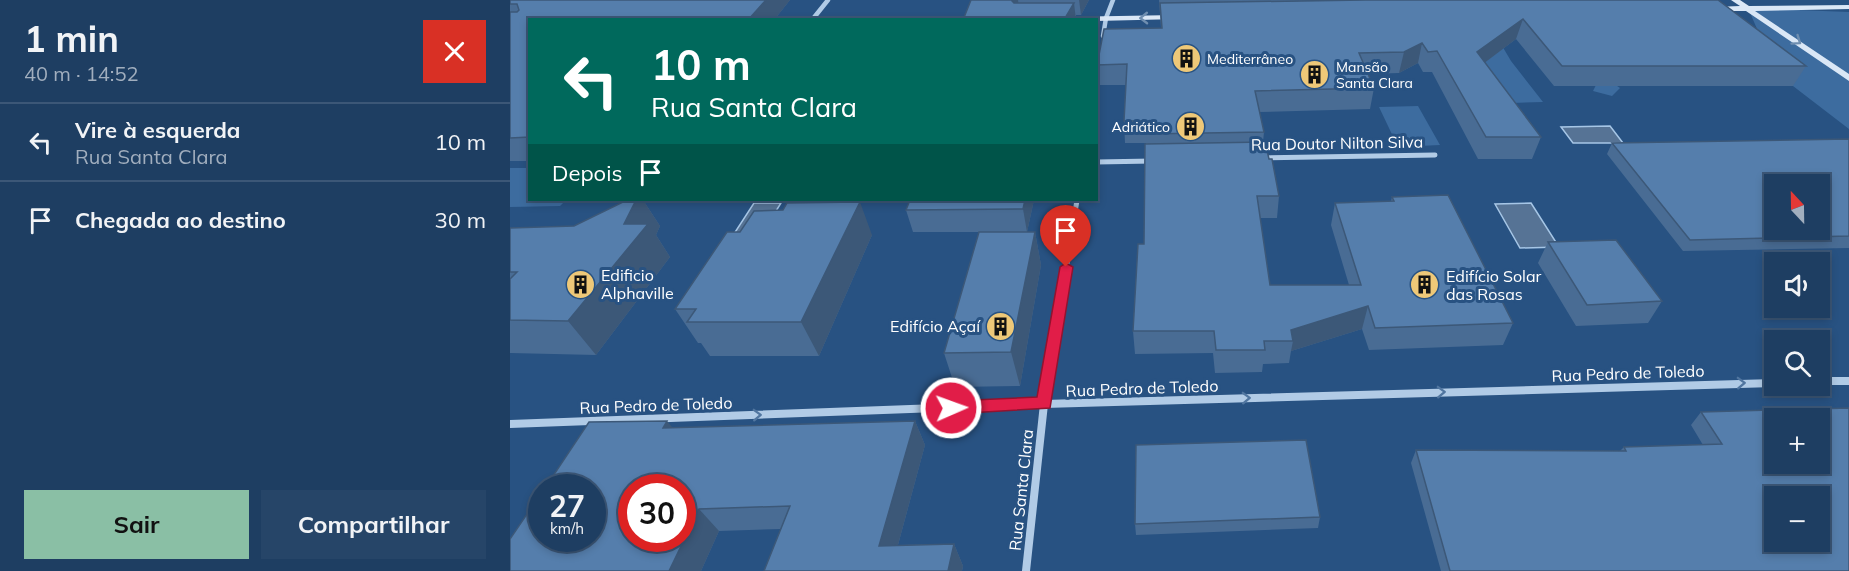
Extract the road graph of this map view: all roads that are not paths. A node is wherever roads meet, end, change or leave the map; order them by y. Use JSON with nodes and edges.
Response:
{"nodes":[{"id":1,"x":828,"y":0,"type":"edge"},
{"id":2,"x":1113,"y":0,"type":"edge"},
{"id":3,"x":1735,"y":0,"type":"edge"},
{"id":4,"x":1849,"y":7,"type":"edge"},
{"id":5,"x":1748,"y":8,"type":"junction"},
{"id":6,"x":1706,"y":9,"type":"edge"},
{"id":7,"x":1181,"y":17,"type":"edge"},
{"id":8,"x":814,"y":18,"type":"edge"},
{"id":9,"x":1098,"y":18,"type":"edge"},
{"id":10,"x":1106,"y":18,"type":"junction"},
{"id":11,"x":1102,"y":41,"type":"edge"},
{"id":12,"x":1849,"y":78,"type":"edge"},
{"id":13,"x":1435,"y":154,"type":"dead end"},
{"id":14,"x":1260,"y":158,"type":"edge"},
{"id":15,"x":1155,"y":161,"type":"edge"},
{"id":16,"x":1098,"y":162,"type":"edge"},
{"id":17,"x":1077,"y":201,"type":"edge"},
{"id":18,"x":1830,"y":381,"type":"edge"},
{"id":19,"x":1849,"y":381,"type":"edge"},
{"id":20,"x":1764,"y":382,"type":"edge"},
{"id":21,"x":1044,"y":404,"type":"junction"},
{"id":22,"x":510,"y":424,"type":"edge"},
{"id":23,"x":1026,"y":571,"type":"edge"}],
"edges":[{"from":1,"to":8,"type":"street"},
{"from":2,"to":10,"type":"street"},
{"from":3,"to":5,"type":"main road"},
{"from":4,"to":5,"type":"main road"},
{"from":5,"to":6,"type":"main road"},
{"from":5,"to":12,"type":"main road","one_way":true},
{"from":7,"to":10,"type":"main road","one_way":true},
{"from":9,"to":10,"type":"main road"},
{"from":10,"to":11,"type":"street"},
{"from":13,"to":14,"type":"street","name":"Rua Doutor Nilton Silva"},
{"from":15,"to":16,"type":"street"},
{"from":17,"to":21,"type":"street","name":"Rua Santa Clara"},
{"from":18,"to":19,"type":"street"},
{"from":21,"to":20,"type":"street","name":"Rua Pedro de Toledo","one_way":true},
{"from":22,"to":21,"type":"street","name":"Rua Pedro de Toledo","one_way":true},
{"from":21,"to":23,"type":"street","name":"Rua Santa Clara"}]}
